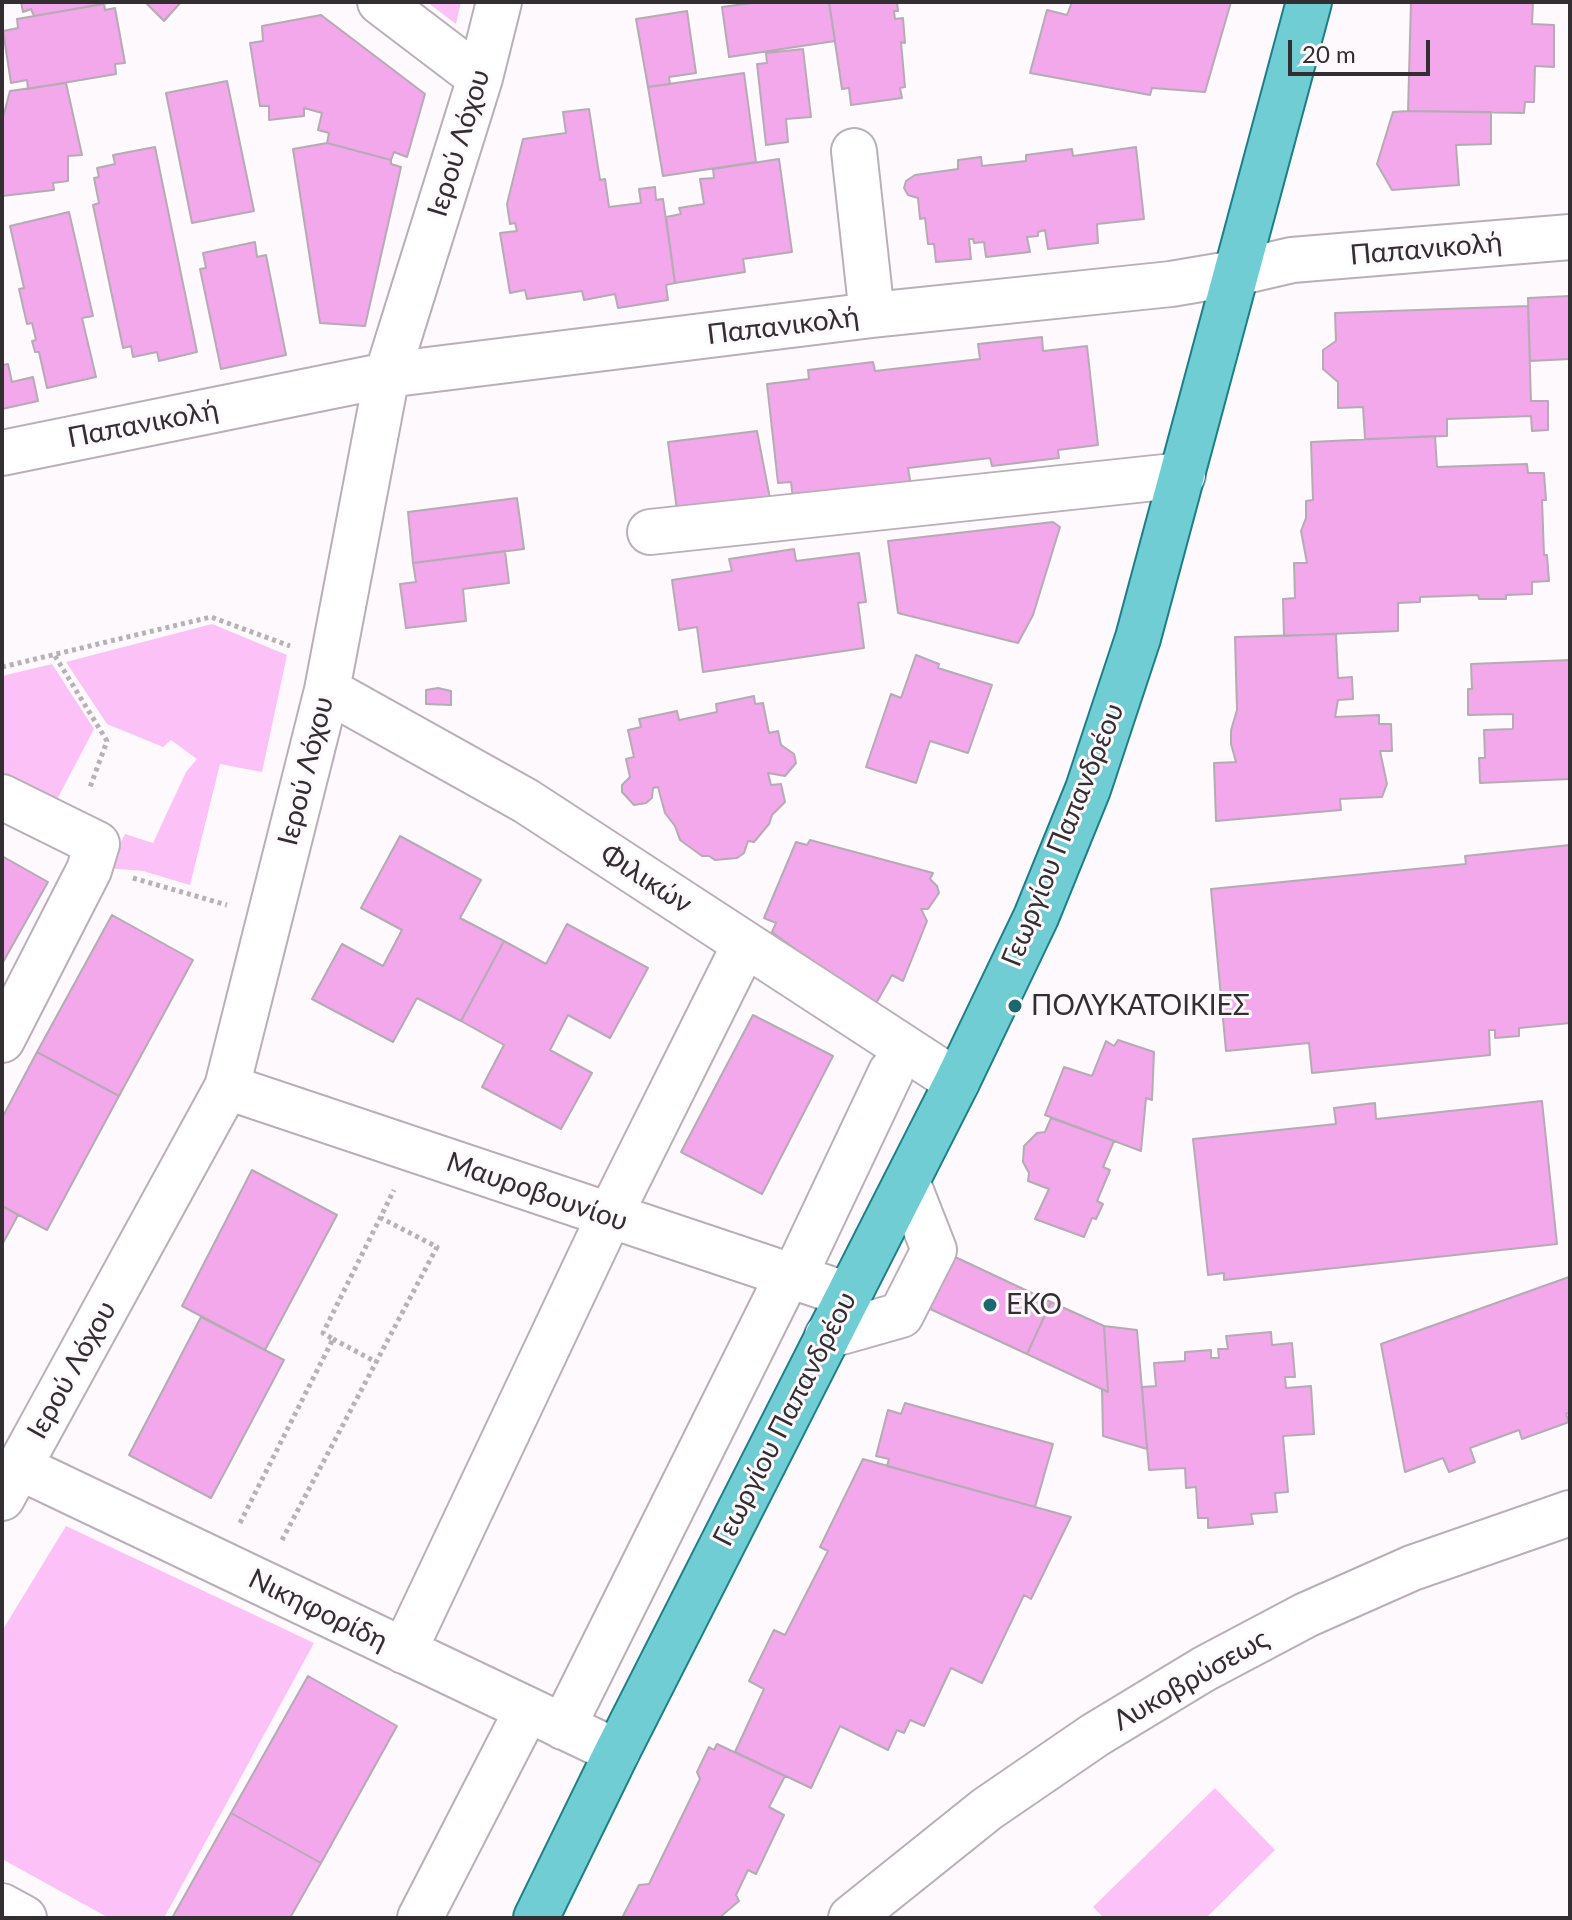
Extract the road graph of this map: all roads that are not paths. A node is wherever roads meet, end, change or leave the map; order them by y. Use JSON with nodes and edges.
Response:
{"nodes":[{"id":1,"x":380,"y":2,"type":"edge"},
{"id":2,"x":499,"y":2,"type":"edge"},
{"id":3,"x":1309,"y":2,"type":"edge"},
{"id":4,"x":480,"y":78,"type":"junction"},
{"id":5,"x":854,"y":151,"type":"dead end"},
{"id":6,"x":1570,"y":237,"type":"edge"},
{"id":7,"x":1236,"y":273,"type":"junction"},
{"id":8,"x":872,"y":315,"type":"junction"},
{"id":9,"x":387,"y":375,"type":"junction"},
{"id":10,"x":2,"y":453,"type":"edge"},
{"id":11,"x":1183,"y":475,"type":"junction"},
{"id":12,"x":650,"y":532,"type":"dead end"},
{"id":13,"x":330,"y":676,"type":"junction"},
{"id":14,"x":2,"y":797,"type":"edge"},
{"id":15,"x":745,"y":944,"type":"junction"},
{"id":16,"x":2,"y":1040,"type":"edge"},
{"id":17,"x":891,"y":1072,"type":"dead end"},
{"id":18,"x":957,"y":1082,"type":"junction"},
{"id":19,"x":227,"y":1087,"type":"junction"},
{"id":20,"x":907,"y":1181,"type":"junction"},
{"id":21,"x":609,"y":1217,"type":"junction"},
{"id":22,"x":791,"y":1276,"type":"junction"},
{"id":23,"x":848,"y":1295,"type":"junction"},
{"id":24,"x":827,"y":1336,"type":"junction"},
{"id":25,"x":10,"y":1482,"type":"edge"},
{"id":26,"x":1570,"y":1513,"type":"edge"},
{"id":27,"x":404,"y":1651,"type":"junction"},
{"id":28,"x":545,"y":1718,"type":"junction"},
{"id":29,"x":617,"y":1752,"type":"junction"},
{"id":30,"x":2,"y":1906,"type":"edge"},
{"id":31,"x":24,"y":1918,"type":"edge"},
{"id":32,"x":420,"y":1918,"type":"edge"},
{"id":33,"x":536,"y":1918,"type":"edge"},
{"id":34,"x":851,"y":1918,"type":"edge"}],
"edges":[{"from":1,"to":4,"type":"street"},
{"from":2,"to":4,"type":"street","name":"Ιερού Λόχου"},
{"from":3,"to":7,"type":"main road","name":"Γεωργίου Παπανδρέου"},
{"from":4,"to":9,"type":"street","name":"Ιερού Λόχου"},
{"from":5,"to":8,"type":"street"},
{"from":6,"to":7,"type":"street","name":"Παπανικολή"},
{"from":7,"to":8,"type":"street","name":"Παπανικολή"},
{"from":7,"to":11,"type":"main road","name":"Γεωργίου Παπανδρέου"},
{"from":8,"to":9,"type":"street","name":"Παπανικολή"},
{"from":9,"to":10,"type":"street","name":"Παπανικολή"},
{"from":9,"to":13,"type":"street","name":"Ιερού Λόχου"},
{"from":11,"to":12,"type":"street"},
{"from":11,"to":18,"type":"main road","name":"Γεωργίου Παπανδρέου"},
{"from":13,"to":15,"type":"street","name":"Φιλικών"},
{"from":13,"to":19,"type":"street","name":"Ιερού Λόχου"},
{"from":14,"to":16,"type":"street"},
{"from":15,"to":18,"type":"street","name":"Φιλικών"},
{"from":15,"to":21,"type":"street"},
{"from":17,"to":22,"type":"street"},
{"from":18,"to":20,"type":"main road","name":"Γεωργίου Παπανδρέου"},
{"from":19,"to":21,"type":"street","name":"Μαυροβουνίου"},
{"from":19,"to":25,"type":"street","name":"Ιερού Λόχου"},
{"from":20,"to":23,"type":"main road","name":"Γεωργίου Παπανδρέου"},
{"from":20,"to":24,"type":"street"},
{"from":21,"to":22,"type":"street","name":"Μαυροβουνίου"},
{"from":21,"to":27,"type":"street"},
{"from":22,"to":23,"type":"street","name":"Μαυροβουνίου"},
{"from":22,"to":28,"type":"street"},
{"from":23,"to":24,"type":"main road","name":"Γεωργίου Παπανδρέου"},
{"from":24,"to":29,"type":"main road","name":"Γεωργίου Παπανδρέου"},
{"from":25,"to":27,"type":"street","name":"Νικηφορίδη"},
{"from":26,"to":34,"type":"street","name":"Λυκοβρύσεως"},
{"from":27,"to":28,"type":"street","name":"Νικηφορίδη"},
{"from":28,"to":29,"type":"street","name":"Νικηφορίδη"},
{"from":28,"to":32,"type":"street"},
{"from":29,"to":33,"type":"main road","name":"Γεωργίου Παπανδρέου"},
{"from":30,"to":31,"type":"street"}]}
